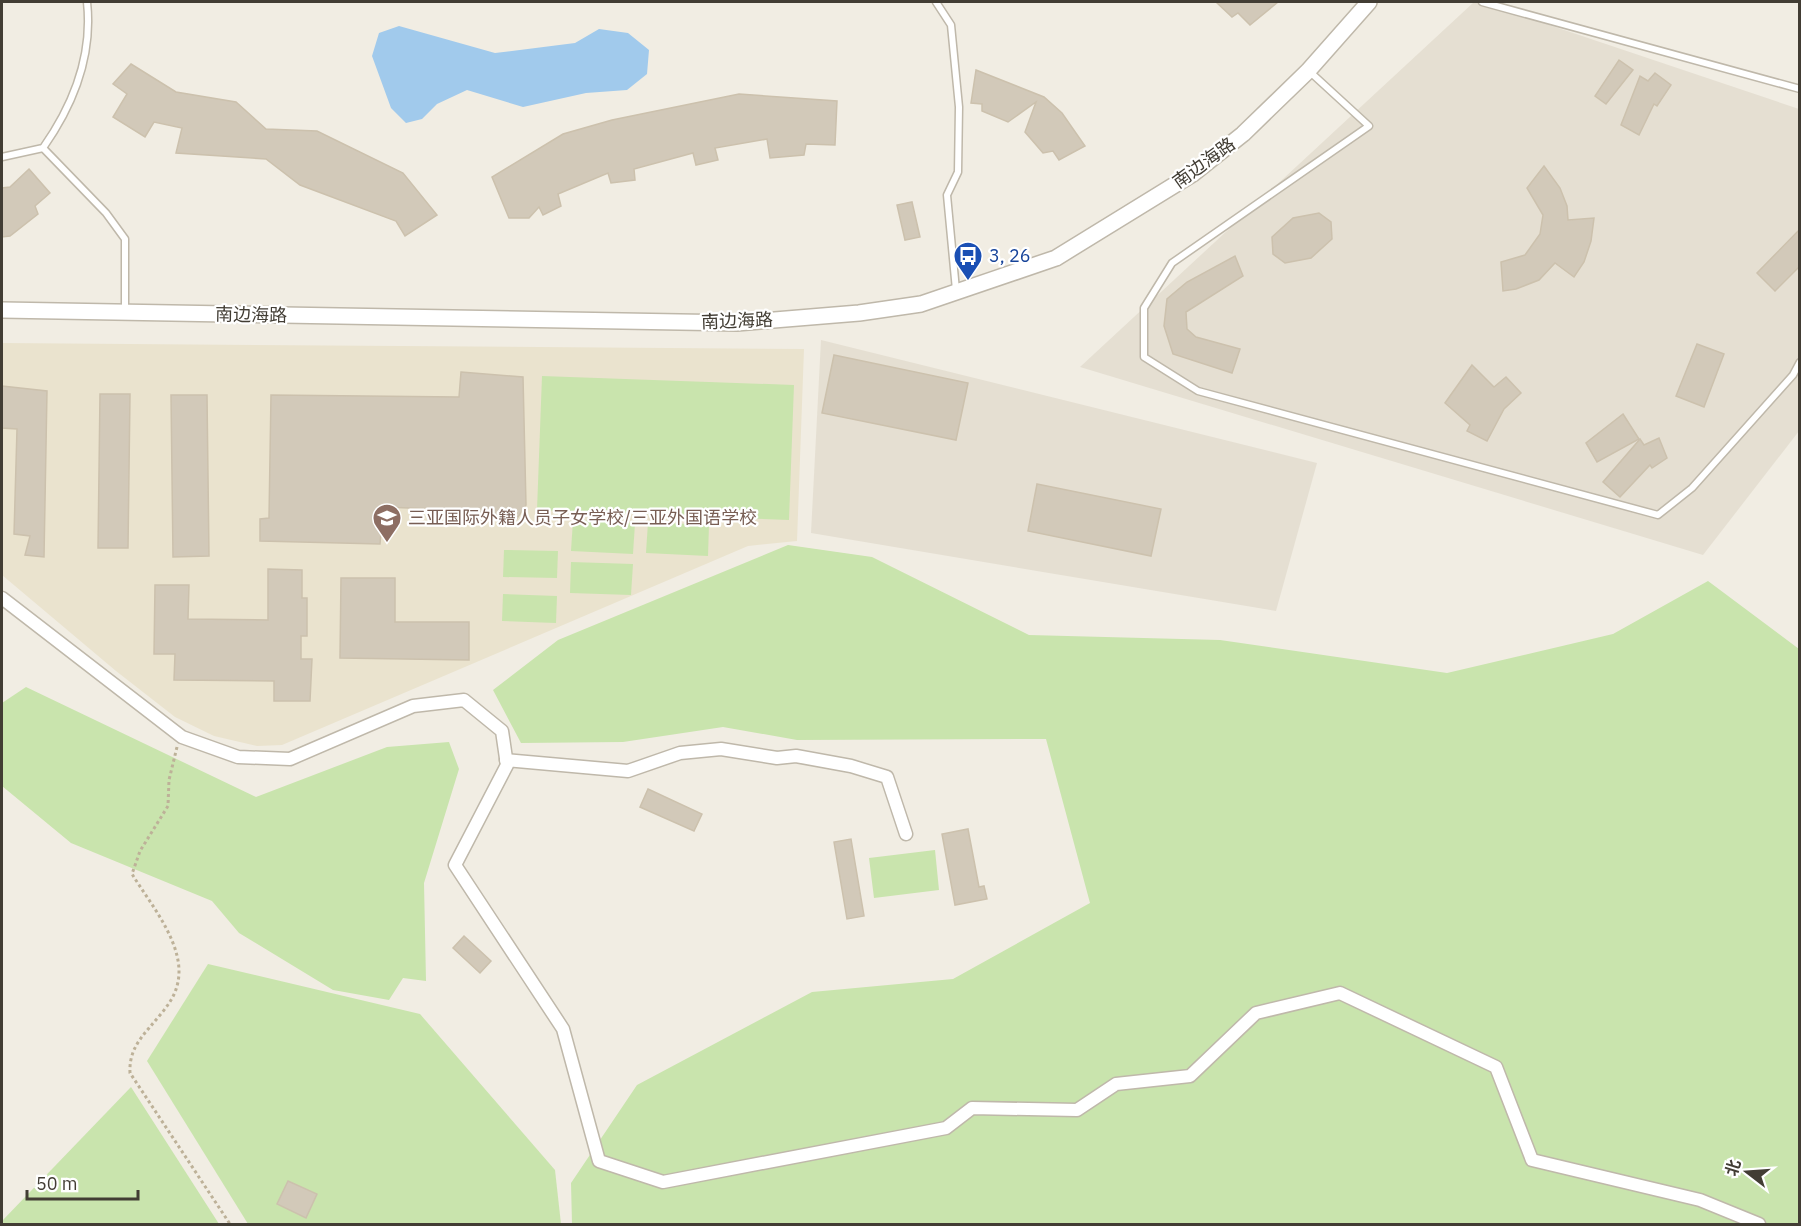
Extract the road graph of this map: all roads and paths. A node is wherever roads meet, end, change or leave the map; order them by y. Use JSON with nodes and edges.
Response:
{"nodes":[{"id":1,"x":87,"y":2,"type":"edge"},
{"id":2,"x":936,"y":2,"type":"edge"},
{"id":3,"x":1369,"y":2,"type":"edge"},
{"id":4,"x":1482,"y":2,"type":"edge"},
{"id":5,"x":1308,"y":71,"type":"junction"},
{"id":6,"x":1800,"y":89,"type":"edge"},
{"id":7,"x":43,"y":148,"type":"junction"},
{"id":8,"x":2,"y":157,"type":"edge"},
{"id":9,"x":956,"y":293,"type":"junction"},
{"id":10,"x":2,"y":310,"type":"edge"},
{"id":11,"x":125,"y":313,"type":"junction"},
{"id":12,"x":1800,"y":362,"type":"edge"},
{"id":13,"x":2,"y":601,"type":"edge"},
{"id":14,"x":182,"y":737,"type":"junction"},
{"id":15,"x":506,"y":760,"type":"junction"},
{"id":16,"x":906,"y":834,"type":"dead end"},
{"id":17,"x":230,"y":1224,"type":"edge"},
{"id":18,"x":1759,"y":1224,"type":"edge"}],
"edges":[{"from":1,"to":7,"type":"lane"},
{"from":2,"to":9,"type":"lane"},
{"from":3,"to":5,"type":"street","name":"南边海路"},
{"from":4,"to":6,"type":"lane"},
{"from":5,"to":9,"type":"street","name":"南边海路"},
{"from":5,"to":12,"type":"lane"},
{"from":7,"to":8,"type":"lane"},
{"from":7,"to":11,"type":"lane"},
{"from":9,"to":11,"type":"street","name":"南边海路"},
{"from":10,"to":11,"type":"street","name":"南边海路"},
{"from":13,"to":14,"type":"street"},
{"from":14,"to":15,"type":"street"},
{"from":14,"to":17,"type":"path"},
{"from":15,"to":16,"type":"street"},
{"from":15,"to":18,"type":"street"}]}
